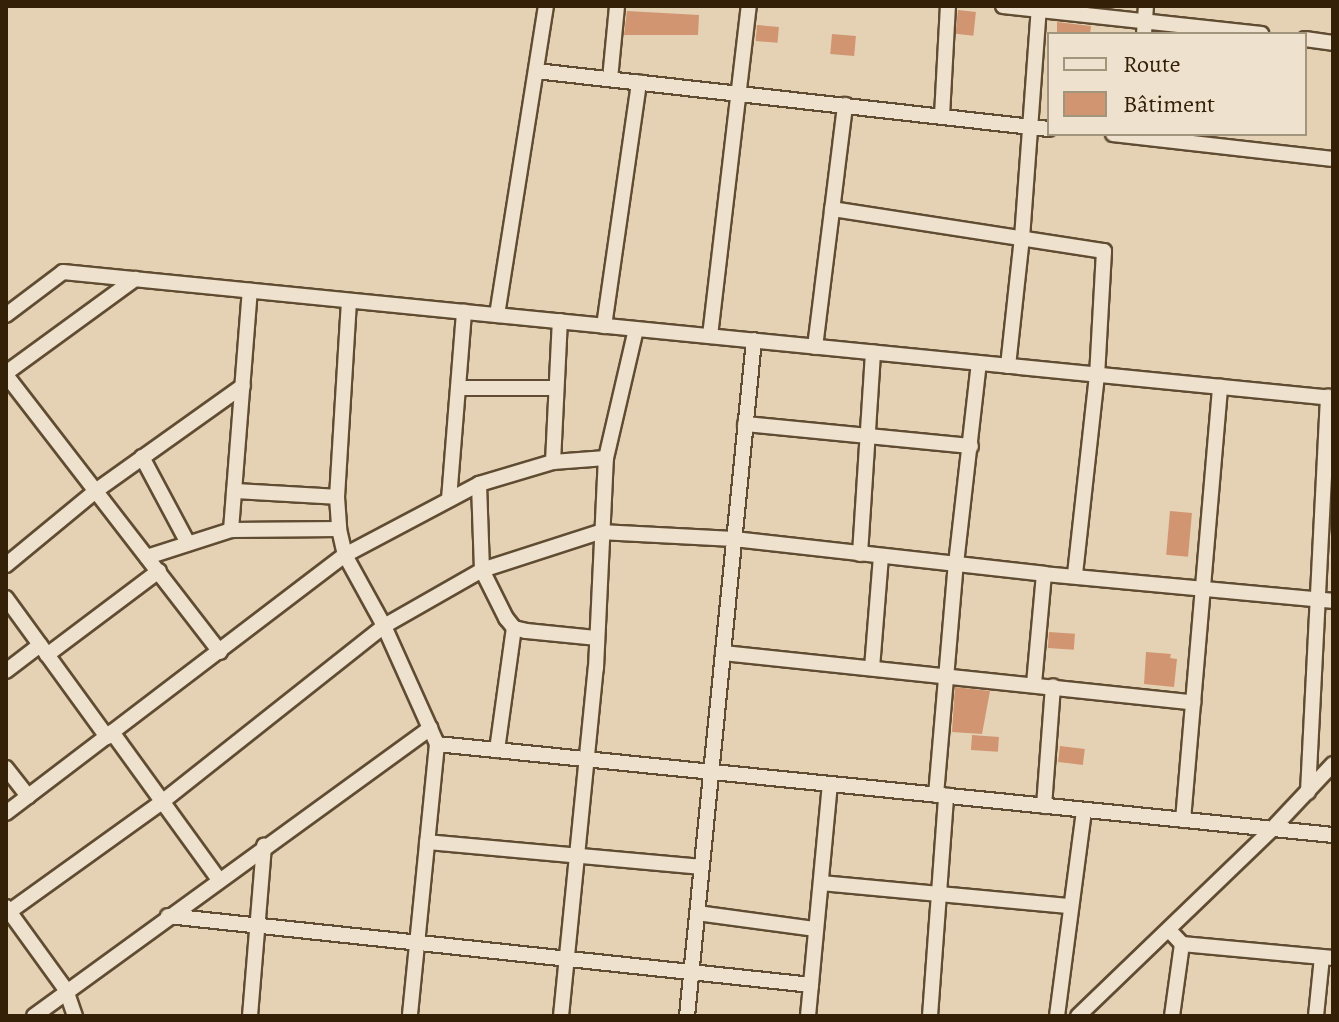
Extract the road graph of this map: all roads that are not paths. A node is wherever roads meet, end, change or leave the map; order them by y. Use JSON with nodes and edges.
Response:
{"nodes":[{"id":1,"x":546,"y":6,"type":"edge"},
{"id":2,"x":617,"y":6,"type":"edge"},
{"id":3,"x":749,"y":6,"type":"edge"},
{"id":4,"x":948,"y":6,"type":"edge"},
{"id":5,"x":1003,"y":6,"type":"edge"},
{"id":6,"x":1038,"y":8,"type":"edge"},
{"id":7,"x":1145,"y":20,"type":"edge"},
{"id":8,"x":1244,"y":32,"type":"edge"},
{"id":9,"x":1307,"y":39,"type":"edge"},
{"id":10,"x":1333,"y":43,"type":"edge"},
{"id":11,"x":536,"y":71,"type":"junction"},
{"id":12,"x":610,"y":79,"type":"junction"},
{"id":13,"x":639,"y":82,"type":"junction"},
{"id":14,"x":740,"y":92,"type":"junction"},
{"id":15,"x":845,"y":105,"type":"junction"},
{"id":16,"x":942,"y":116,"type":"junction"},
{"id":17,"x":1029,"y":127,"type":"junction"},
{"id":18,"x":1047,"y":129,"type":"edge"},
{"id":19,"x":1142,"y":136,"type":"edge"},
{"id":20,"x":1333,"y":159,"type":"edge"},
{"id":21,"x":832,"y":209,"type":"junction"},
{"id":22,"x":1022,"y":238,"type":"junction"},
{"id":23,"x":135,"y":279,"type":"junction"},
{"id":24,"x":250,"y":291,"type":"junction"},
{"id":25,"x":349,"y":301,"type":"junction"},
{"id":26,"x":464,"y":312,"type":"junction"},
{"id":27,"x":6,"y":315,"type":"edge"},
{"id":28,"x":497,"y":315,"type":"junction"},
{"id":29,"x":560,"y":321,"type":"junction"},
{"id":30,"x":604,"y":326,"type":"junction"},
{"id":31,"x":636,"y":329,"type":"junction"},
{"id":32,"x":710,"y":336,"type":"junction"},
{"id":33,"x":754,"y":340,"type":"junction"},
{"id":34,"x":815,"y":347,"type":"junction"},
{"id":35,"x":873,"y":352,"type":"junction"},
{"id":36,"x":979,"y":363,"type":"junction"},
{"id":37,"x":1008,"y":366,"type":"junction"},
{"id":38,"x":6,"y":374,"type":"edge"},
{"id":39,"x":1097,"y":375,"type":"junction"},
{"id":40,"x":243,"y":386,"type":"junction"},
{"id":41,"x":1220,"y":387,"type":"junction"},
{"id":42,"x":458,"y":388,"type":"junction"},
{"id":43,"x":556,"y":388,"type":"junction"},
{"id":44,"x":1331,"y":398,"type":"edge"},
{"id":45,"x":745,"y":424,"type":"junction"},
{"id":46,"x":869,"y":435,"type":"junction"},
{"id":47,"x":971,"y":446,"type":"junction"},
{"id":48,"x":142,"y":457,"type":"junction"},
{"id":49,"x":606,"y":458,"type":"junction"},
{"id":50,"x":553,"y":462,"type":"junction"},
{"id":51,"x":479,"y":484,"type":"junction"},
{"id":52,"x":97,"y":490,"type":"junction"},
{"id":53,"x":234,"y":491,"type":"junction"},
{"id":54,"x":337,"y":497,"type":"junction"},
{"id":55,"x":449,"y":499,"type":"junction"},
{"id":56,"x":339,"y":529,"type":"junction"},
{"id":57,"x":231,"y":530,"type":"junction"},
{"id":58,"x":600,"y":532,"type":"junction"},
{"id":59,"x":734,"y":539,"type":"junction"},
{"id":60,"x":188,"y":543,"type":"junction"},
{"id":61,"x":860,"y":554,"type":"junction"},
{"id":62,"x":345,"y":555,"type":"junction"},
{"id":63,"x":147,"y":557,"type":"junction"},
{"id":64,"x":881,"y":557,"type":"junction"},
{"id":65,"x":956,"y":564,"type":"junction"},
{"id":66,"x":6,"y":565,"type":"edge"},
{"id":67,"x":482,"y":570,"type":"junction"},
{"id":68,"x":159,"y":571,"type":"junction"},
{"id":69,"x":1044,"y":574,"type":"junction"},
{"id":70,"x":1075,"y":575,"type":"junction"},
{"id":71,"x":1203,"y":589,"type":"junction"},
{"id":72,"x":6,"y":598,"type":"edge"},
{"id":73,"x":1317,"y":600,"type":"junction"},
{"id":74,"x":1333,"y":601,"type":"edge"},
{"id":75,"x":384,"y":626,"type":"junction"},
{"id":76,"x":514,"y":628,"type":"junction"},
{"id":77,"x":596,"y":638,"type":"junction"},
{"id":78,"x":43,"y":650,"type":"junction"},
{"id":79,"x":220,"y":652,"type":"junction"},
{"id":80,"x":723,"y":653,"type":"junction"},
{"id":81,"x":872,"y":668,"type":"junction"},
{"id":82,"x":6,"y":671,"type":"edge"},
{"id":83,"x":948,"y":675,"type":"junction"},
{"id":84,"x":1034,"y":684,"type":"junction"},
{"id":85,"x":1053,"y":686,"type":"junction"},
{"id":86,"x":1193,"y":702,"type":"junction"},
{"id":87,"x":431,"y":728,"type":"junction"},
{"id":88,"x":109,"y":735,"type":"junction"},
{"id":89,"x":437,"y":744,"type":"junction"},
{"id":90,"x":497,"y":750,"type":"junction"},
{"id":91,"x":587,"y":759,"type":"junction"},
{"id":92,"x":1333,"y":764,"type":"edge"},
{"id":93,"x":6,"y":768,"type":"edge"},
{"id":94,"x":711,"y":772,"type":"junction"},
{"id":95,"x":830,"y":784,"type":"junction"},
{"id":96,"x":1308,"y":792,"type":"junction"},
{"id":97,"x":28,"y":796,"type":"junction"},
{"id":98,"x":941,"y":796,"type":"junction"},
{"id":99,"x":162,"y":802,"type":"junction"},
{"id":100,"x":1044,"y":806,"type":"junction"},
{"id":101,"x":1084,"y":811,"type":"junction"},
{"id":102,"x":6,"y":813,"type":"edge"},
{"id":103,"x":1183,"y":820,"type":"junction"},
{"id":104,"x":1272,"y":829,"type":"junction"},
{"id":105,"x":1333,"y":835,"type":"edge"},
{"id":106,"x":427,"y":842,"type":"junction"},
{"id":107,"x":264,"y":846,"type":"junction"},
{"id":108,"x":577,"y":858,"type":"junction"},
{"id":109,"x":701,"y":867,"type":"junction"},
{"id":110,"x":219,"y":880,"type":"junction"},
{"id":111,"x":821,"y":883,"type":"junction"},
{"id":112,"x":940,"y":895,"type":"junction"},
{"id":113,"x":1071,"y":906,"type":"junction"},
{"id":114,"x":7,"y":910,"type":"edge"},
{"id":115,"x":697,"y":913,"type":"junction"},
{"id":116,"x":168,"y":916,"type":"junction"},
{"id":117,"x":256,"y":927,"type":"junction"},
{"id":118,"x":816,"y":929,"type":"junction"},
{"id":119,"x":1169,"y":930,"type":"junction"},
{"id":120,"x":418,"y":941,"type":"junction"},
{"id":121,"x":1182,"y":944,"type":"junction"},
{"id":122,"x":567,"y":956,"type":"junction"},
{"id":123,"x":1327,"y":957,"type":"edge"},
{"id":124,"x":691,"y":972,"type":"junction"},
{"id":125,"x":811,"y":985,"type":"junction"},
{"id":126,"x":66,"y":990,"type":"junction"},
{"id":127,"x":34,"y":1016,"type":"edge"},
{"id":128,"x":75,"y":1016,"type":"edge"},
{"id":129,"x":250,"y":1016,"type":"edge"},
{"id":130,"x":410,"y":1016,"type":"edge"},
{"id":131,"x":561,"y":1016,"type":"edge"},
{"id":132,"x":687,"y":1016,"type":"edge"},
{"id":133,"x":808,"y":1016,"type":"edge"},
{"id":134,"x":930,"y":1016,"type":"edge"},
{"id":135,"x":1057,"y":1016,"type":"edge"},
{"id":136,"x":1078,"y":1016,"type":"edge"},
{"id":137,"x":1172,"y":1016,"type":"edge"},
{"id":138,"x":1316,"y":1016,"type":"edge"}],
"edges":[{"from":1,"to":11,"type":"street"},
{"from":2,"to":12,"type":"street"},
{"from":3,"to":14,"type":"street"},
{"from":4,"to":16,"type":"street"},
{"from":5,"to":6,"type":"street"},
{"from":6,"to":7,"type":"street"},
{"from":6,"to":17,"type":"street"},
{"from":7,"to":8,"type":"street"},
{"from":9,"to":10,"type":"street"},
{"from":11,"to":12,"type":"street"},
{"from":11,"to":28,"type":"street"},
{"from":12,"to":13,"type":"street"},
{"from":13,"to":14,"type":"street"},
{"from":13,"to":30,"type":"street"},
{"from":14,"to":15,"type":"street"},
{"from":14,"to":32,"type":"street"},
{"from":15,"to":16,"type":"street"},
{"from":15,"to":21,"type":"street"},
{"from":16,"to":17,"type":"street"},
{"from":17,"to":18,"type":"street"},
{"from":17,"to":22,"type":"street"},
{"from":19,"to":20,"type":"street"},
{"from":21,"to":22,"type":"street"},
{"from":21,"to":34,"type":"street"},
{"from":22,"to":37,"type":"street"},
{"from":22,"to":39,"type":"street"},
{"from":23,"to":24,"type":"street"},
{"from":23,"to":27,"type":"street"},
{"from":23,"to":38,"type":"street"},
{"from":24,"to":25,"type":"street"},
{"from":24,"to":40,"type":"street"},
{"from":25,"to":26,"type":"street"},
{"from":25,"to":54,"type":"street"},
{"from":26,"to":28,"type":"street"},
{"from":26,"to":42,"type":"street"},
{"from":28,"to":29,"type":"street"},
{"from":29,"to":30,"type":"street"},
{"from":29,"to":43,"type":"street"},
{"from":30,"to":31,"type":"street"},
{"from":31,"to":32,"type":"street"},
{"from":31,"to":49,"type":"street"},
{"from":32,"to":33,"type":"street"},
{"from":33,"to":34,"type":"street"},
{"from":33,"to":45,"type":"street"},
{"from":34,"to":35,"type":"street"},
{"from":35,"to":36,"type":"street"},
{"from":35,"to":46,"type":"street"},
{"from":36,"to":37,"type":"street"},
{"from":36,"to":47,"type":"street"},
{"from":37,"to":39,"type":"street"},
{"from":38,"to":52,"type":"street"},
{"from":39,"to":41,"type":"street"},
{"from":39,"to":70,"type":"street"},
{"from":40,"to":48,"type":"street"},
{"from":40,"to":53,"type":"street"},
{"from":41,"to":44,"type":"street"},
{"from":41,"to":71,"type":"street"},
{"from":42,"to":43,"type":"street"},
{"from":42,"to":55,"type":"street"},
{"from":43,"to":50,"type":"street"},
{"from":44,"to":73,"type":"street"},
{"from":45,"to":46,"type":"street"},
{"from":45,"to":59,"type":"street"},
{"from":46,"to":47,"type":"street"},
{"from":46,"to":61,"type":"street"},
{"from":47,"to":65,"type":"street"},
{"from":48,"to":52,"type":"street"},
{"from":48,"to":60,"type":"street"},
{"from":49,"to":50,"type":"street"},
{"from":49,"to":58,"type":"street"},
{"from":50,"to":51,"type":"street"},
{"from":51,"to":55,"type":"street"},
{"from":51,"to":67,"type":"street"},
{"from":52,"to":63,"type":"street"},
{"from":52,"to":66,"type":"street"},
{"from":53,"to":54,"type":"street"},
{"from":53,"to":57,"type":"street"},
{"from":54,"to":56,"type":"street"},
{"from":55,"to":62,"type":"street"},
{"from":56,"to":57,"type":"street"},
{"from":56,"to":62,"type":"street"},
{"from":57,"to":60,"type":"street"},
{"from":58,"to":59,"type":"street"},
{"from":58,"to":67,"type":"street"},
{"from":58,"to":77,"type":"street"},
{"from":59,"to":61,"type":"street"},
{"from":59,"to":80,"type":"street"},
{"from":60,"to":63,"type":"street"},
{"from":61,"to":64,"type":"street"},
{"from":62,"to":75,"type":"street"},
{"from":62,"to":79,"type":"street"},
{"from":63,"to":68,"type":"street"},
{"from":64,"to":65,"type":"street"},
{"from":64,"to":81,"type":"street"},
{"from":65,"to":69,"type":"street"},
{"from":65,"to":83,"type":"street"},
{"from":67,"to":75,"type":"street"},
{"from":67,"to":76,"type":"street"},
{"from":68,"to":78,"type":"street"},
{"from":68,"to":79,"type":"street"},
{"from":69,"to":70,"type":"street"},
{"from":69,"to":84,"type":"street"},
{"from":70,"to":71,"type":"street"},
{"from":71,"to":73,"type":"street"},
{"from":71,"to":86,"type":"street"},
{"from":72,"to":78,"type":"street"},
{"from":73,"to":74,"type":"street"},
{"from":73,"to":96,"type":"street"},
{"from":75,"to":87,"type":"street"},
{"from":75,"to":99,"type":"street"},
{"from":76,"to":77,"type":"street"},
{"from":76,"to":90,"type":"street"},
{"from":77,"to":91,"type":"street"},
{"from":78,"to":82,"type":"street"},
{"from":78,"to":88,"type":"street"},
{"from":79,"to":88,"type":"street"},
{"from":80,"to":81,"type":"street"},
{"from":80,"to":94,"type":"street"},
{"from":81,"to":83,"type":"street"},
{"from":83,"to":84,"type":"street"},
{"from":83,"to":98,"type":"street"},
{"from":84,"to":85,"type":"street"},
{"from":85,"to":86,"type":"street"},
{"from":85,"to":100,"type":"street"},
{"from":86,"to":103,"type":"street"},
{"from":87,"to":89,"type":"street"},
{"from":87,"to":107,"type":"street"},
{"from":88,"to":97,"type":"street"},
{"from":88,"to":99,"type":"street"},
{"from":89,"to":90,"type":"street"},
{"from":89,"to":106,"type":"street"},
{"from":90,"to":91,"type":"street"},
{"from":91,"to":94,"type":"street"},
{"from":91,"to":108,"type":"street"},
{"from":92,"to":96,"type":"street"},
{"from":93,"to":97,"type":"street"},
{"from":94,"to":95,"type":"street"},
{"from":94,"to":109,"type":"street"},
{"from":95,"to":98,"type":"street"},
{"from":95,"to":111,"type":"street"},
{"from":96,"to":104,"type":"street"},
{"from":97,"to":102,"type":"street"},
{"from":98,"to":100,"type":"street"},
{"from":98,"to":112,"type":"street"},
{"from":99,"to":110,"type":"street"},
{"from":99,"to":114,"type":"street"},
{"from":100,"to":101,"type":"street"},
{"from":101,"to":103,"type":"street"},
{"from":101,"to":113,"type":"street"},
{"from":103,"to":104,"type":"street"},
{"from":104,"to":105,"type":"street"},
{"from":104,"to":119,"type":"street"},
{"from":106,"to":108,"type":"street"},
{"from":106,"to":120,"type":"street"},
{"from":107,"to":110,"type":"street"},
{"from":107,"to":117,"type":"street"},
{"from":108,"to":109,"type":"street"},
{"from":108,"to":122,"type":"street"},
{"from":109,"to":115,"type":"street"},
{"from":110,"to":116,"type":"street"},
{"from":111,"to":112,"type":"street"},
{"from":111,"to":118,"type":"street"},
{"from":112,"to":113,"type":"street"},
{"from":112,"to":134,"type":"street"},
{"from":113,"to":135,"type":"street"},
{"from":114,"to":126,"type":"street"},
{"from":115,"to":118,"type":"street"},
{"from":115,"to":124,"type":"street"},
{"from":116,"to":117,"type":"street"},
{"from":116,"to":126,"type":"street"},
{"from":117,"to":120,"type":"street"},
{"from":117,"to":129,"type":"street"},
{"from":118,"to":125,"type":"street"},
{"from":119,"to":121,"type":"street"},
{"from":119,"to":136,"type":"street"},
{"from":120,"to":122,"type":"street"},
{"from":120,"to":130,"type":"street"},
{"from":121,"to":123,"type":"street"},
{"from":121,"to":137,"type":"street"},
{"from":122,"to":124,"type":"street"},
{"from":122,"to":131,"type":"street"},
{"from":123,"to":138,"type":"street"},
{"from":124,"to":125,"type":"street"},
{"from":124,"to":132,"type":"street"},
{"from":125,"to":133,"type":"street"},
{"from":126,"to":127,"type":"street"},
{"from":126,"to":128,"type":"street"}]}
